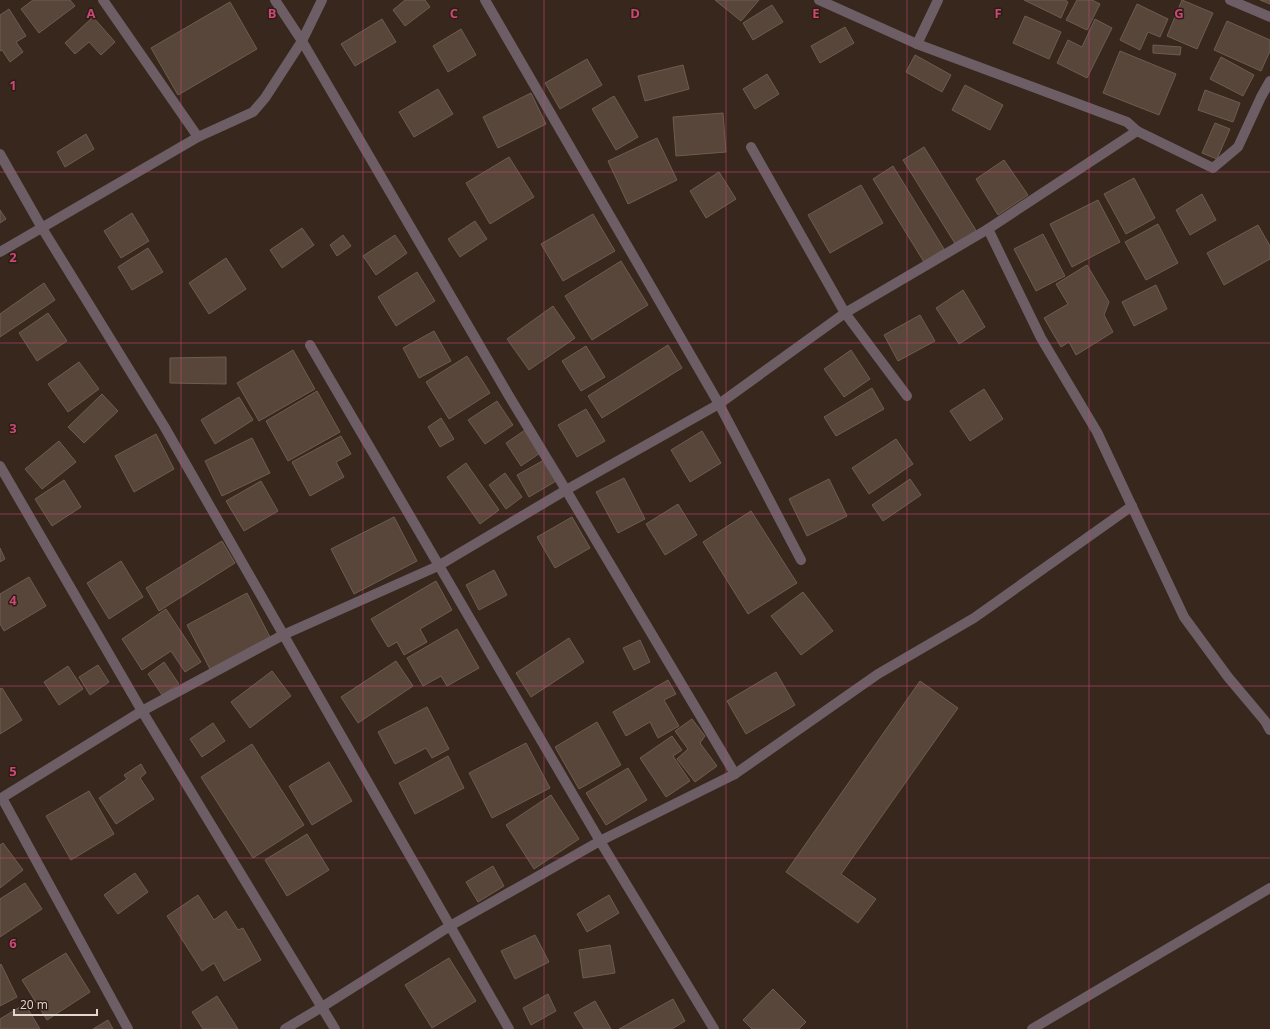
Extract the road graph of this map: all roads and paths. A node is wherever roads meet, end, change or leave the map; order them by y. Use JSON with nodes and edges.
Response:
{"nodes":[{"id":1,"x":103,"y":0,"type":"edge"},
{"id":2,"x":275,"y":0,"type":"edge"},
{"id":3,"x":322,"y":0,"type":"edge"},
{"id":4,"x":484,"y":0,"type":"edge"},
{"id":5,"x":819,"y":0,"type":"edge"},
{"id":6,"x":938,"y":0,"type":"edge"},
{"id":7,"x":1230,"y":0,"type":"edge"},
{"id":8,"x":1270,"y":18,"type":"edge"},
{"id":9,"x":302,"y":41,"type":"junction"},
{"id":10,"x":917,"y":44,"type":"junction"},
{"id":11,"x":1270,"y":81,"type":"edge"},
{"id":12,"x":1137,"y":131,"type":"junction"},
{"id":13,"x":198,"y":137,"type":"junction"},
{"id":14,"x":751,"y":146,"type":"dead end"},
{"id":15,"x":0,"y":154,"type":"edge"},
{"id":16,"x":42,"y":228,"type":"junction"},
{"id":17,"x":988,"y":229,"type":"junction"},
{"id":18,"x":0,"y":252,"type":"edge"},
{"id":19,"x":845,"y":313,"type":"junction"},
{"id":20,"x":310,"y":345,"type":"dead end"},
{"id":21,"x":906,"y":396,"type":"dead end"},
{"id":22,"x":719,"y":404,"type":"junction"},
{"id":23,"x":0,"y":466,"type":"edge"},
{"id":24,"x":566,"y":490,"type":"junction"},
{"id":25,"x":1132,"y":506,"type":"junction"},
{"id":26,"x":801,"y":560,"type":"dead end"},
{"id":27,"x":438,"y":566,"type":"junction"},
{"id":28,"x":283,"y":635,"type":"junction"},
{"id":29,"x":142,"y":711,"type":"junction"},
{"id":30,"x":1270,"y":730,"type":"edge"},
{"id":31,"x":735,"y":774,"type":"junction"},
{"id":32,"x":1,"y":798,"type":"edge"},
{"id":33,"x":600,"y":841,"type":"junction"},
{"id":34,"x":1270,"y":888,"type":"edge"},
{"id":35,"x":450,"y":926,"type":"junction"},
{"id":36,"x":322,"y":1007,"type":"junction"},
{"id":37,"x":128,"y":1029,"type":"edge"},
{"id":38,"x":285,"y":1029,"type":"edge"},
{"id":39,"x":335,"y":1029,"type":"edge"},
{"id":40,"x":509,"y":1029,"type":"edge"},
{"id":41,"x":714,"y":1029,"type":"edge"},
{"id":42,"x":1032,"y":1029,"type":"edge"}],
"edges":[{"from":1,"to":13,"type":"street"},
{"from":2,"to":9,"type":"street"},
{"from":3,"to":9,"type":"street"},
{"from":4,"to":22,"type":"street"},
{"from":5,"to":10,"type":"street"},
{"from":6,"to":10,"type":"street"},
{"from":7,"to":8,"type":"street"},
{"from":9,"to":13,"type":"street"},
{"from":9,"to":24,"type":"street"},
{"from":10,"to":12,"type":"street"},
{"from":11,"to":12,"type":"street"},
{"from":12,"to":17,"type":"street"},
{"from":13,"to":16,"type":"street"},
{"from":14,"to":19,"type":"street"},
{"from":15,"to":16,"type":"street"},
{"from":16,"to":18,"type":"street"},
{"from":16,"to":28,"type":"street"},
{"from":17,"to":19,"type":"street"},
{"from":17,"to":25,"type":"street"},
{"from":19,"to":21,"type":"street"},
{"from":19,"to":22,"type":"street"},
{"from":20,"to":27,"type":"street"},
{"from":22,"to":24,"type":"street"},
{"from":22,"to":26,"type":"street"},
{"from":23,"to":29,"type":"street"},
{"from":24,"to":27,"type":"street"},
{"from":24,"to":31,"type":"street"},
{"from":25,"to":30,"type":"street"},
{"from":25,"to":31,"type":"street"},
{"from":27,"to":28,"type":"street"},
{"from":27,"to":33,"type":"street"},
{"from":28,"to":29,"type":"street"},
{"from":28,"to":35,"type":"street"},
{"from":29,"to":32,"type":"street"},
{"from":29,"to":36,"type":"street"},
{"from":31,"to":33,"type":"street"},
{"from":32,"to":37,"type":"street"},
{"from":33,"to":35,"type":"street"},
{"from":33,"to":41,"type":"street"},
{"from":34,"to":42,"type":"street"},
{"from":35,"to":36,"type":"street"},
{"from":35,"to":40,"type":"street"},
{"from":36,"to":38,"type":"street"},
{"from":36,"to":39,"type":"street"}]}
